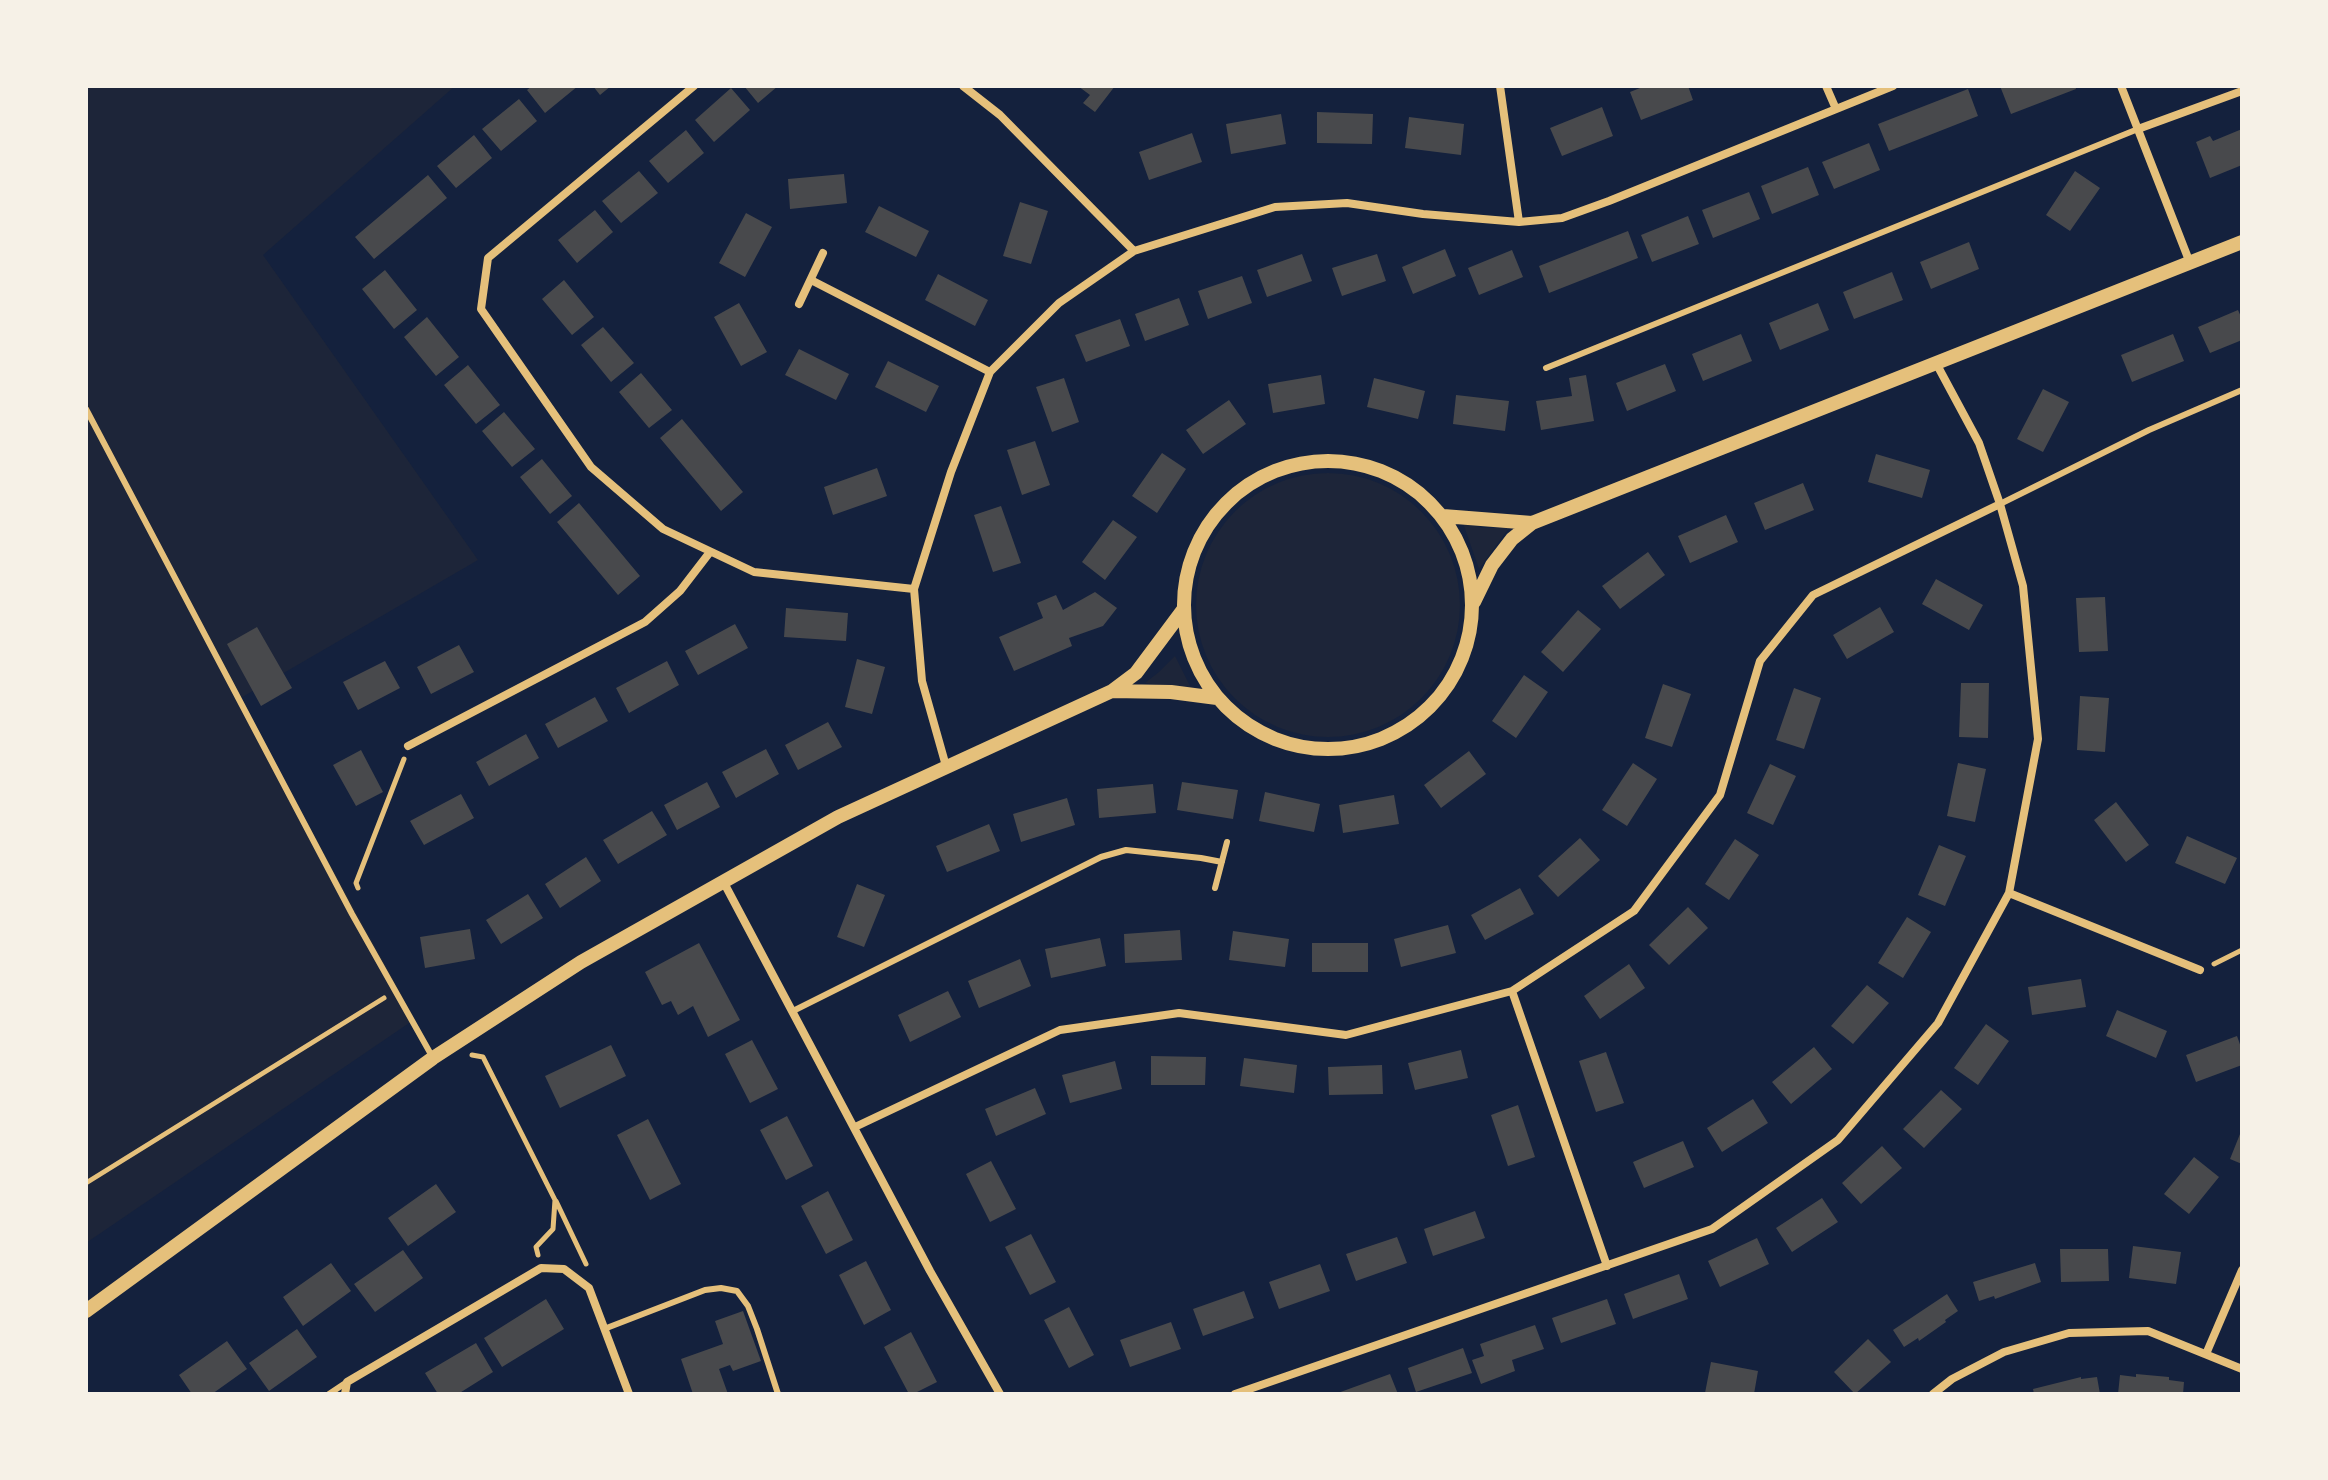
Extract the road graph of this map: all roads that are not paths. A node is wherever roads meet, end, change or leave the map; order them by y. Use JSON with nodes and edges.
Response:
{"nodes":[{"id":1,"x":694,"y":86,"type":"edge"},
{"id":2,"x":963,"y":86,"type":"edge"},
{"id":3,"x":1500,"y":86,"type":"edge"},
{"id":4,"x":1826,"y":86,"type":"edge"},
{"id":5,"x":1893,"y":86,"type":"edge"},
{"id":6,"x":2121,"y":86,"type":"edge"},
{"id":7,"x":2242,"y":91,"type":"edge"},
{"id":8,"x":1836,"y":109,"type":"junction"},
{"id":9,"x":2138,"y":129,"type":"junction"},
{"id":10,"x":1519,"y":222,"type":"junction"},
{"id":11,"x":2242,"y":242,"type":"edge"},
{"id":12,"x":1134,"y":251,"type":"junction"},
{"id":13,"x":823,"y":253,"type":"dead end"},
{"id":14,"x":2190,"y":263,"type":"junction"},
{"id":15,"x":811,"y":280,"type":"junction"},
{"id":16,"x":799,"y":304,"type":"dead end"},
{"id":17,"x":1936,"y":363,"type":"junction"},
{"id":18,"x":1546,"y":368,"type":"dead end"},
{"id":19,"x":990,"y":372,"type":"junction"},
{"id":20,"x":2242,"y":390,"type":"edge"},
{"id":21,"x":86,"y":409,"type":"edge"},
{"id":22,"x":2000,"y":504,"type":"junction"},
{"id":23,"x":1443,"y":516,"type":"junction"},
{"id":24,"x":1532,"y":523,"type":"junction"},
{"id":25,"x":710,"y":552,"type":"junction"},
{"id":26,"x":914,"y":589,"type":"junction"},
{"id":27,"x":1474,"y":602,"type":"junction"},
{"id":28,"x":1183,"y":610,"type":"junction"},
{"id":29,"x":1112,"y":691,"type":"junction"},
{"id":30,"x":1217,"y":698,"type":"junction"},
{"id":31,"x":408,"y":746,"type":"road end"},
{"id":32,"x":946,"y":766,"type":"junction"},
{"id":33,"x":1227,"y":842,"type":"dead end"},
{"id":34,"x":1222,"y":862,"type":"junction"},
{"id":35,"x":723,"y":881,"type":"junction"},
{"id":36,"x":1215,"y":888,"type":"dead end"},
{"id":37,"x":2009,"y":893,"type":"junction"},
{"id":38,"x":2200,"y":970,"type":"road end"},
{"id":39,"x":1512,"y":991,"type":"junction"},
{"id":40,"x":793,"y":1011,"type":"junction"},
{"id":41,"x":433,"y":1058,"type":"junction"},
{"id":42,"x":855,"y":1127,"type":"junction"},
{"id":43,"x":1607,"y":1266,"type":"junction"},
{"id":44,"x":2242,"y":1270,"type":"edge"},
{"id":45,"x":86,"y":1311,"type":"edge"},
{"id":46,"x":604,"y":1329,"type":"junction"},
{"id":47,"x":2206,"y":1354,"type":"junction"},
{"id":48,"x":2242,"y":1369,"type":"edge"},
{"id":49,"x":347,"y":1382,"type":"junction"},
{"id":50,"x":329,"y":1394,"type":"edge"},
{"id":51,"x":345,"y":1394,"type":"edge"},
{"id":52,"x":629,"y":1394,"type":"edge"},
{"id":53,"x":778,"y":1394,"type":"edge"},
{"id":54,"x":1000,"y":1394,"type":"edge"},
{"id":55,"x":1235,"y":1394,"type":"edge"},
{"id":56,"x":1933,"y":1394,"type":"edge"}],
"edges":[{"from":1,"to":25,"type":"street"},
{"from":2,"to":12,"type":"street"},
{"from":3,"to":10,"type":"street"},
{"from":4,"to":8,"type":"street"},
{"from":5,"to":8,"type":"street"},
{"from":6,"to":9,"type":"street"},
{"from":7,"to":9,"type":"street"},
{"from":8,"to":10,"type":"street"},
{"from":9,"to":14,"type":"street"},
{"from":9,"to":18,"type":"lane"},
{"from":10,"to":12,"type":"street"},
{"from":11,"to":14,"type":"street"},
{"from":12,"to":19,"type":"street"},
{"from":13,"to":15,"type":"street"},
{"from":14,"to":17,"type":"street"},
{"from":15,"to":16,"type":"street"},
{"from":15,"to":19,"type":"street"},
{"from":17,"to":22,"type":"street"},
{"from":17,"to":24,"type":"street"},
{"from":19,"to":26,"type":"street"},
{"from":20,"to":22,"type":"lane"},
{"from":21,"to":41,"type":"lane"},
{"from":22,"to":37,"type":"street"},
{"from":22,"to":39,"type":"street"},
{"from":23,"to":24,"type":"street"},
{"from":23,"to":27,"type":"street"},
{"from":23,"to":28,"type":"street"},
{"from":24,"to":27,"type":"street"},
{"from":25,"to":26,"type":"street"},
{"from":25,"to":31,"type":"street"},
{"from":26,"to":32,"type":"street"},
{"from":27,"to":30,"type":"street"},
{"from":28,"to":29,"type":"street"},
{"from":28,"to":30,"type":"street"},
{"from":29,"to":30,"type":"street"},
{"from":29,"to":32,"type":"street"},
{"from":32,"to":35,"type":"street"},
{"from":33,"to":34,"type":"lane"},
{"from":34,"to":36,"type":"lane"},
{"from":34,"to":40,"type":"lane"},
{"from":35,"to":40,"type":"street"},
{"from":35,"to":41,"type":"street"},
{"from":37,"to":38,"type":"street"},
{"from":37,"to":43,"type":"street"},
{"from":39,"to":42,"type":"street"},
{"from":39,"to":43,"type":"street"},
{"from":40,"to":42,"type":"street"},
{"from":41,"to":45,"type":"street"},
{"from":42,"to":54,"type":"street"},
{"from":43,"to":55,"type":"street"},
{"from":44,"to":47,"type":"street"},
{"from":46,"to":49,"type":"street"},
{"from":46,"to":52,"type":"street"},
{"from":46,"to":53,"type":"lane"},
{"from":47,"to":48,"type":"street"},
{"from":47,"to":56,"type":"street"},
{"from":49,"to":50,"type":"lane"},
{"from":49,"to":51,"type":"street"}]}
